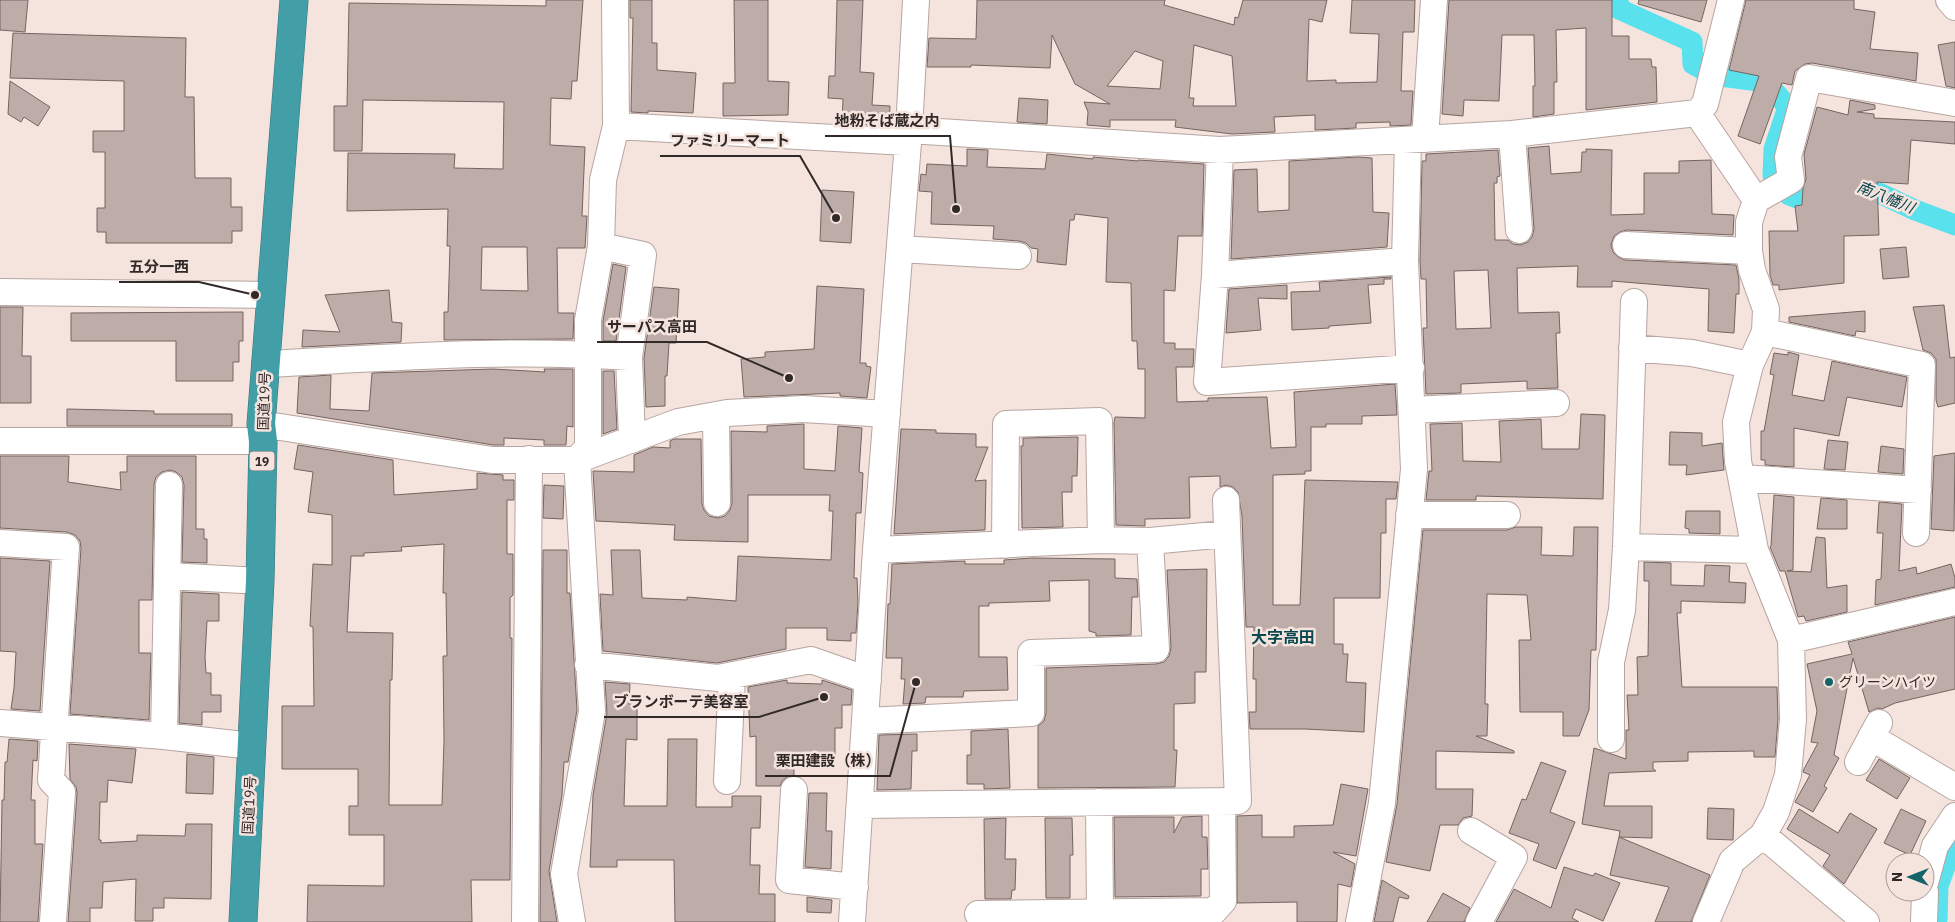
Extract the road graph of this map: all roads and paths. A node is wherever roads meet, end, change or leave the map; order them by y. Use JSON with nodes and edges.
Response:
{"nodes":[{"id":1,"x":294,"y":0,"type":"edge"},
{"id":2,"x":615,"y":0,"type":"edge"},
{"id":3,"x":916,"y":0,"type":"edge"},
{"id":4,"x":1434,"y":0,"type":"edge"},
{"id":5,"x":1731,"y":0,"type":"edge"},
{"id":6,"x":1949,"y":0,"type":"edge"},
{"id":7,"x":1955,"y":7,"type":"edge"},
{"id":8,"x":1955,"y":103,"type":"edge"},
{"id":9,"x":1697,"y":113,"type":"junction"},
{"id":10,"x":616,"y":126,"type":"junction"},
{"id":11,"x":1512,"y":134,"type":"junction"},
{"id":12,"x":908,"y":136,"type":"junction"},
{"id":13,"x":1417,"y":140,"type":"junction"},
{"id":14,"x":1220,"y":150,"type":"junction"},
{"id":15,"x":1756,"y":200,"type":"junction"},
{"id":16,"x":1519,"y":230,"type":"dead end"},
{"id":17,"x":1626,"y":245,"type":"dead end"},
{"id":18,"x":601,"y":246,"type":"junction"},
{"id":19,"x":900,"y":249,"type":"junction"},
{"id":20,"x":1749,"y":251,"type":"junction"},
{"id":21,"x":1018,"y":256,"type":"dead end"},
{"id":22,"x":1405,"y":261,"type":"junction"},
{"id":23,"x":1215,"y":275,"type":"junction"},
{"id":24,"x":0,"y":292,"type":"edge"},
{"id":25,"x":270,"y":295,"type":"junction"},
{"id":26,"x":1634,"y":302,"type":"dead end"},
{"id":27,"x":1765,"y":332,"type":"junction"},
{"id":28,"x":1632,"y":348,"type":"junction"},
{"id":29,"x":587,"y":354,"type":"junction"},
{"id":30,"x":629,"y":356,"type":"junction"},
{"id":31,"x":265,"y":364,"type":"junction"},
{"id":32,"x":1750,"y":365,"type":"junction"},
{"id":33,"x":1411,"y":368,"type":"junction"},
{"id":34,"x":1556,"y":403,"type":"dead end"},
{"id":35,"x":1412,"y":410,"type":"junction"},
{"id":36,"x":887,"y":414,"type":"junction"},
{"id":37,"x":716,"y":415,"type":"junction"},
{"id":38,"x":262,"y":432,"type":"junction"},
{"id":39,"x":632,"y":440,"type":"junction"},
{"id":40,"x":0,"y":441,"type":"edge"},
{"id":41,"x":529,"y":459,"type":"junction"},
{"id":42,"x":577,"y":460,"type":"junction"},
{"id":43,"x":1742,"y":478,"type":"junction"},
{"id":44,"x":169,"y":485,"type":"dead end"},
{"id":45,"x":1918,"y":490,"type":"junction"},
{"id":46,"x":1226,"y":500,"type":"dead end"},
{"id":47,"x":717,"y":503,"type":"dead end"},
{"id":48,"x":1410,"y":515,"type":"junction"},
{"id":49,"x":1507,"y":515,"type":"dead end"},
{"id":50,"x":1916,"y":533,"type":"dead end"},
{"id":51,"x":1226,"y":534,"type":"junction"},
{"id":52,"x":1101,"y":540,"type":"junction"},
{"id":53,"x":1150,"y":541,"type":"junction"},
{"id":54,"x":0,"y":543,"type":"edge"},
{"id":55,"x":1005,"y":545,"type":"junction"},
{"id":56,"x":1626,"y":547,"type":"junction"},
{"id":57,"x":876,"y":550,"type":"junction"},
{"id":58,"x":1755,"y":550,"type":"junction"},
{"id":59,"x":168,"y":576,"type":"junction"},
{"id":60,"x":260,"y":581,"type":"junction"},
{"id":61,"x":1955,"y":602,"type":"edge"},
{"id":62,"x":1791,"y":640,"type":"junction"},
{"id":63,"x":588,"y":665,"type":"junction"},
{"id":64,"x":732,"y":676,"type":"junction"},
{"id":65,"x":868,"y":680,"type":"junction"},
{"id":66,"x":865,"y":720,"type":"junction"},
{"id":67,"x":0,"y":722,"type":"edge"},
{"id":68,"x":55,"y":727,"type":"junction"},
{"id":69,"x":164,"y":736,"type":"junction"},
{"id":70,"x":1610,"y":739,"type":"dead end"},
{"id":71,"x":252,"y":746,"type":"junction"},
{"id":72,"x":1858,"y":762,"type":"dead end"},
{"id":73,"x":727,"y":781,"type":"dead end"},
{"id":74,"x":1955,"y":787,"type":"edge"},
{"id":75,"x":794,"y":790,"type":"dead end"},
{"id":76,"x":1222,"y":801,"type":"junction"},
{"id":77,"x":1099,"y":802,"type":"junction"},
{"id":78,"x":860,"y":805,"type":"junction"},
{"id":79,"x":1955,"y":816,"type":"edge"},
{"id":80,"x":1471,"y":831,"type":"dead end"},
{"id":81,"x":1763,"y":835,"type":"junction"},
{"id":82,"x":1933,"y":852,"type":"edge"},
{"id":83,"x":855,"y":887,"type":"junction"},
{"id":84,"x":1924,"y":902,"type":"edge"},
{"id":85,"x":1100,"y":913,"type":"junction"},
{"id":86,"x":978,"y":914,"type":"dead end"},
{"id":87,"x":53,"y":922,"type":"edge"},
{"id":88,"x":243,"y":922,"type":"edge"},
{"id":89,"x":525,"y":922,"type":"edge"},
{"id":90,"x":572,"y":922,"type":"edge"},
{"id":91,"x":852,"y":922,"type":"edge"},
{"id":92,"x":1358,"y":922,"type":"edge"},
{"id":93,"x":1479,"y":922,"type":"edge"},
{"id":94,"x":1706,"y":922,"type":"edge"},
{"id":95,"x":1866,"y":922,"type":"edge"},
{"id":96,"x":1924,"y":922,"type":"edge"}],
"edges":[{"from":1,"to":25,"type":"highway","name":"国道19号","number":"19"},
{"from":2,"to":10,"type":"street"},
{"from":3,"to":12,"type":"street"},
{"from":4,"to":13,"type":"street"},
{"from":5,"to":9,"type":"street"},
{"from":6,"to":7,"type":"street"},
{"from":8,"to":15,"type":"street"},
{"from":9,"to":11,"type":"street"},
{"from":9,"to":15,"type":"street"},
{"from":10,"to":12,"type":"street"},
{"from":10,"to":18,"type":"street"},
{"from":11,"to":13,"type":"street"},
{"from":11,"to":16,"type":"street"},
{"from":12,"to":14,"type":"street"},
{"from":12,"to":19,"type":"street"},
{"from":13,"to":14,"type":"street"},
{"from":13,"to":22,"type":"street"},
{"from":14,"to":23,"type":"street"},
{"from":15,"to":20,"type":"street"},
{"from":17,"to":20,"type":"street"},
{"from":18,"to":29,"type":"street"},
{"from":18,"to":30,"type":"street"},
{"from":19,"to":21,"type":"street"},
{"from":19,"to":36,"type":"street"},
{"from":20,"to":27,"type":"street"},
{"from":22,"to":23,"type":"street"},
{"from":22,"to":33,"type":"street"},
{"from":23,"to":33,"type":"street"},
{"from":24,"to":25,"type":"street"},
{"from":25,"to":31,"type":"highway","name":"国道19号","number":"19"},
{"from":26,"to":28,"type":"street"},
{"from":27,"to":32,"type":"street"},
{"from":27,"to":45,"type":"street"},
{"from":28,"to":32,"type":"street"},
{"from":28,"to":56,"type":"street"},
{"from":29,"to":30,"type":"street"},
{"from":29,"to":31,"type":"street"},
{"from":29,"to":42,"type":"street"},
{"from":30,"to":39,"type":"street"},
{"from":31,"to":38,"type":"highway","name":"国道19号","number":"19"},
{"from":32,"to":43,"type":"street"},
{"from":33,"to":35,"type":"street"},
{"from":34,"to":35,"type":"street"},
{"from":35,"to":48,"type":"street"},
{"from":36,"to":37,"type":"street"},
{"from":36,"to":57,"type":"street"},
{"from":37,"to":39,"type":"street"},
{"from":37,"to":47,"type":"street"},
{"from":38,"to":40,"type":"street"},
{"from":38,"to":41,"type":"street"},
{"from":38,"to":60,"type":"highway","name":"国道19号","number":"19"},
{"from":39,"to":42,"type":"street"},
{"from":41,"to":42,"type":"street"},
{"from":41,"to":89,"type":"street"},
{"from":42,"to":63,"type":"street"},
{"from":43,"to":45,"type":"street"},
{"from":43,"to":58,"type":"street"},
{"from":44,"to":59,"type":"street"},
{"from":45,"to":50,"type":"street"},
{"from":46,"to":51,"type":"street"},
{"from":48,"to":49,"type":"street"},
{"from":48,"to":92,"type":"street"},
{"from":51,"to":53,"type":"street"},
{"from":51,"to":76,"type":"street"},
{"from":52,"to":53,"type":"street"},
{"from":52,"to":55,"type":"street"},
{"from":52,"to":55,"type":"street"},
{"from":53,"to":66,"type":"street"},
{"from":54,"to":68,"type":"street"},
{"from":55,"to":57,"type":"street"},
{"from":56,"to":58,"type":"street"},
{"from":56,"to":70,"type":"street"},
{"from":57,"to":65,"type":"street"},
{"from":58,"to":62,"type":"street"},
{"from":59,"to":60,"type":"street"},
{"from":59,"to":69,"type":"street"},
{"from":60,"to":71,"type":"highway","name":"国道19号","number":"19"},
{"from":61,"to":62,"type":"street"},
{"from":62,"to":81,"type":"street"},
{"from":63,"to":64,"type":"street"},
{"from":63,"to":90,"type":"street"},
{"from":64,"to":65,"type":"street"},
{"from":64,"to":73,"type":"street"},
{"from":65,"to":66,"type":"street"},
{"from":66,"to":78,"type":"street"},
{"from":67,"to":68,"type":"street"},
{"from":68,"to":69,"type":"street"},
{"from":68,"to":87,"type":"street"},
{"from":69,"to":71,"type":"street"},
{"from":71,"to":88,"type":"highway","name":"国道19号","number":"19"},
{"from":72,"to":74,"type":"street"},
{"from":75,"to":83,"type":"street"},
{"from":76,"to":77,"type":"street"},
{"from":76,"to":85,"type":"street"},
{"from":77,"to":78,"type":"street"},
{"from":77,"to":85,"type":"street"},
{"from":78,"to":83,"type":"street"},
{"from":79,"to":82,"type":"street"},
{"from":80,"to":93,"type":"street"},
{"from":81,"to":94,"type":"street"},
{"from":81,"to":95,"type":"street"},
{"from":83,"to":91,"type":"street"},
{"from":84,"to":96,"type":"street"},
{"from":85,"to":86,"type":"street"}]}
